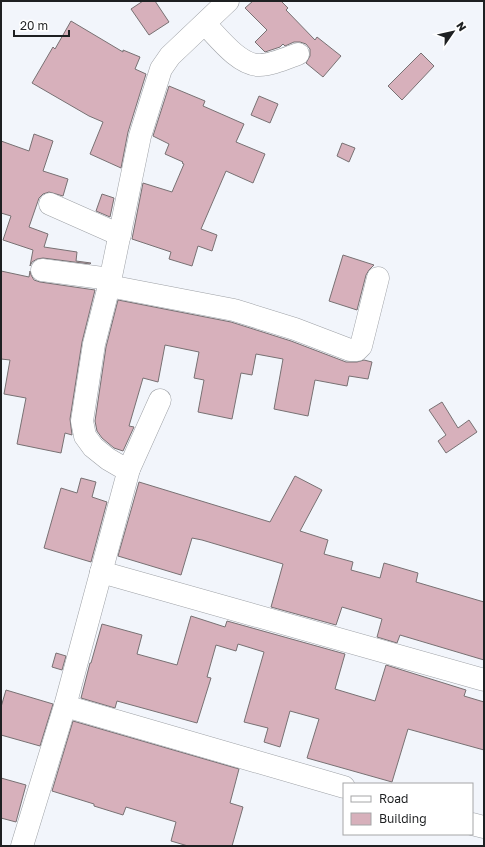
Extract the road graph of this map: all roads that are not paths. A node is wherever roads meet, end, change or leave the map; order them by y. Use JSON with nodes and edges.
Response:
{"nodes":[{"id":1,"x":228,"y":1,"type":"edge"},
{"id":2,"x":205,"y":24,"type":"junction"},
{"id":3,"x":298,"y":54,"type":"dead end"},
{"id":4,"x":50,"y":204,"type":"dead end"},
{"id":5,"x":120,"y":235,"type":"junction"},
{"id":6,"x":42,"y":270,"type":"dead end"},
{"id":7,"x":378,"y":278,"type":"dead end"},
{"id":8,"x":110,"y":283,"type":"junction"},
{"id":9,"x":160,"y":400,"type":"dead end"},
{"id":10,"x":129,"y":469,"type":"junction"},
{"id":11,"x":101,"y":572,"type":"junction"},
{"id":12,"x":484,"y":680,"type":"edge"},
{"id":13,"x":65,"y":706,"type":"junction"},
{"id":14,"x":343,"y":787,"type":"edge"},
{"id":15,"x":473,"y":824,"type":"edge"},
{"id":16,"x":484,"y":827,"type":"edge"},
{"id":17,"x":22,"y":846,"type":"edge"}],
"edges":[{"from":1,"to":2,"type":"street"},
{"from":2,"to":3,"type":"street"},
{"from":2,"to":5,"type":"street"},
{"from":4,"to":5,"type":"street"},
{"from":5,"to":8,"type":"street"},
{"from":6,"to":8,"type":"street"},
{"from":7,"to":8,"type":"street"},
{"from":8,"to":10,"type":"street"},
{"from":9,"to":10,"type":"street"},
{"from":10,"to":11,"type":"street"},
{"from":11,"to":12,"type":"street"},
{"from":11,"to":13,"type":"street"},
{"from":13,"to":14,"type":"street"},
{"from":13,"to":17,"type":"street"},
{"from":15,"to":16,"type":"street"}]}
